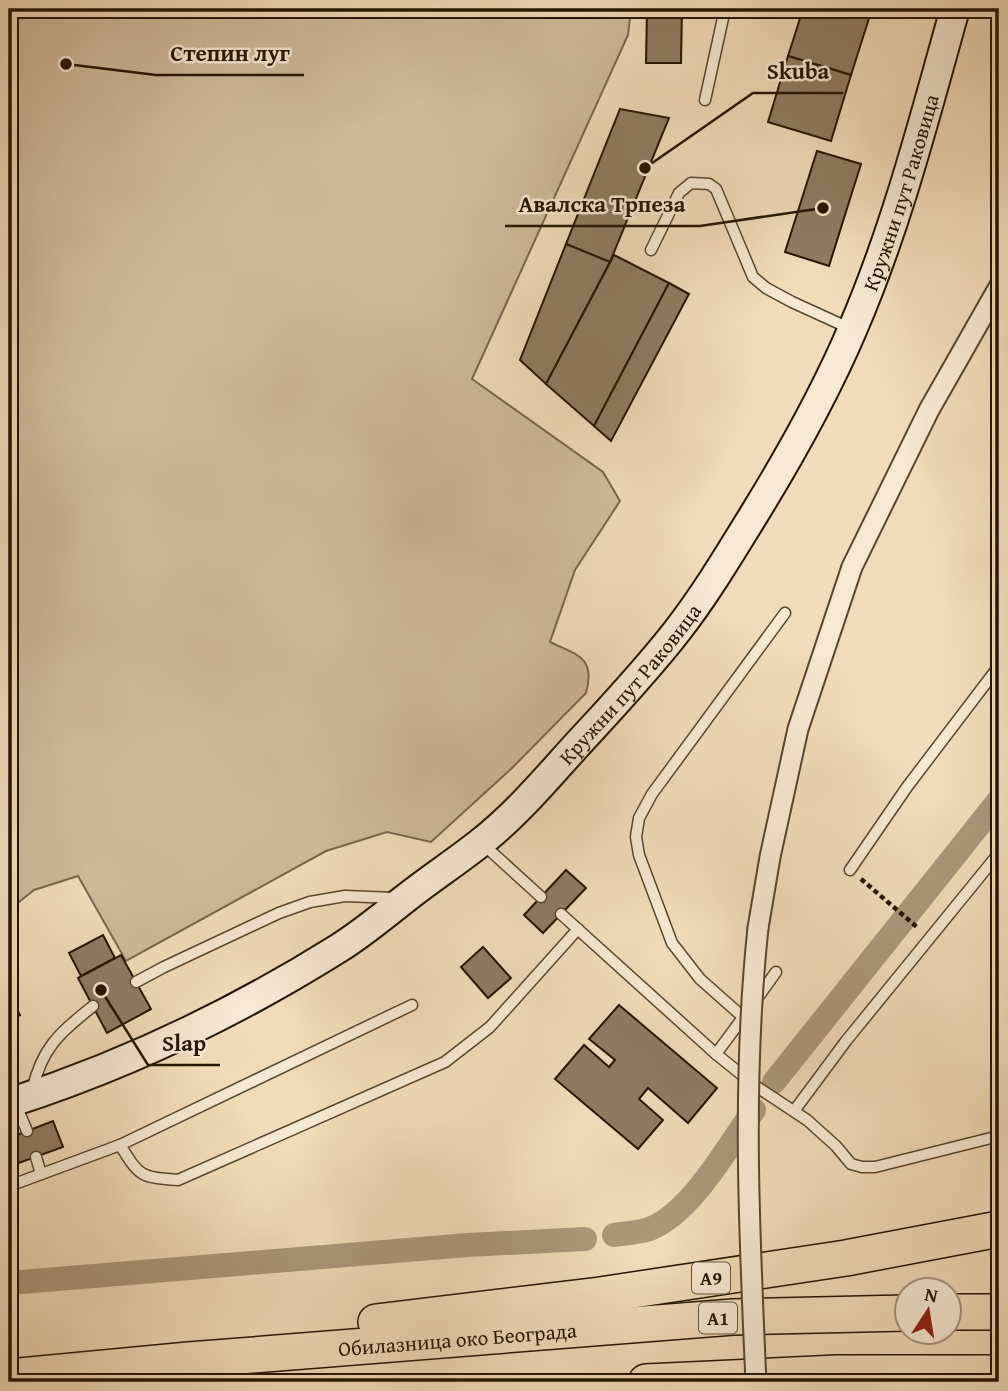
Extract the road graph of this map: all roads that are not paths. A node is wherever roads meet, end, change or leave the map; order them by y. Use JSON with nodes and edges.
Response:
{"nodes":[{"id":1,"x":725,"y":9,"type":"edge"},
{"id":2,"x":955,"y":9,"type":"edge"},
{"id":3,"x":705,"y":100,"type":"dead end"},
{"id":4,"x":651,"y":250,"type":"dead end"},
{"id":5,"x":999,"y":287,"type":"edge"},
{"id":6,"x":853,"y":329,"type":"junction"},
{"id":7,"x":785,"y":613,"type":"dead end"},
{"id":8,"x":999,"y":666,"type":"edge"},
{"id":9,"x":481,"y":842,"type":"junction"},
{"id":10,"x":999,"y":853,"type":"edge"},
{"id":11,"x":850,"y":870,"type":"dead end"},
{"id":12,"x":541,"y":897,"type":"dead end"},
{"id":13,"x":405,"y":899,"type":"junction"},
{"id":14,"x":561,"y":914,"type":"dead end"},
{"id":15,"x":578,"y":929,"type":"junction"},
{"id":16,"x":776,"y":972,"type":"dead end"},
{"id":17,"x":136,"y":982,"type":"dead end"},
{"id":18,"x":412,"y":1005,"type":"dead end"},
{"id":19,"x":93,"y":1006,"type":"dead end"},
{"id":20,"x":744,"y":1017,"type":"junction"},
{"id":21,"x":716,"y":1054,"type":"junction"},
{"id":22,"x":18,"y":1100,"type":"edge"},
{"id":23,"x":794,"y":1111,"type":"junction"},
{"id":24,"x":27,"y":1131,"type":"dead end"},
{"id":25,"x":999,"y":1136,"type":"edge"},
{"id":26,"x":120,"y":1145,"type":"junction"},
{"id":27,"x":36,"y":1157,"type":"dead end"},
{"id":28,"x":41,"y":1174,"type":"junction"},
{"id":29,"x":9,"y":1186,"type":"edge"},
{"id":30,"x":999,"y":1230,"type":"edge"},
{"id":31,"x":962,"y":1312,"type":"edge"},
{"id":32,"x":999,"y":1312,"type":"edge"},
{"id":33,"x":892,"y":1313,"type":"edge"},
{"id":34,"x":189,"y":1360,"type":"junction"},
{"id":35,"x":999,"y":1373,"type":"edge"},
{"id":36,"x":9,"y":1377,"type":"edge"},
{"id":37,"x":646,"y":1382,"type":"edge"},
{"id":38,"x":756,"y":1382,"type":"edge"}],
"edges":[{"from":1,"to":3,"type":"lane"},
{"from":2,"to":6,"type":"main road","name":"Кружни пут Раковица"},
{"from":4,"to":6,"type":"lane"},
{"from":5,"to":38,"type":"street","bridge":true},
{"from":6,"to":9,"type":"main road","name":"Кружни пут Раковица"},
{"from":7,"to":20,"type":"lane"},
{"from":8,"to":11,"type":"lane"},
{"from":9,"to":12,"type":"lane"},
{"from":9,"to":13,"type":"main road","name":"Кружни пут Раковица"},
{"from":10,"to":23,"type":"lane"},
{"from":13,"to":17,"type":"lane"},
{"from":13,"to":22,"type":"main road","name":"Кружни пут Раковица"},
{"from":14,"to":15,"type":"lane"},
{"from":15,"to":21,"type":"lane"},
{"from":15,"to":26,"type":"lane"},
{"from":16,"to":20,"type":"lane"},
{"from":18,"to":26,"type":"lane"},
{"from":19,"to":22,"type":"lane"},
{"from":20,"to":21,"type":"lane"},
{"from":21,"to":23,"type":"lane"},
{"from":22,"to":24,"type":"lane"},
{"from":23,"to":25,"type":"lane"},
{"from":26,"to":28,"type":"lane"},
{"from":27,"to":28,"type":"lane"},
{"from":28,"to":29,"type":"lane"},
{"from":30,"to":34,"type":"highway","number":"A9"},
{"from":31,"to":32,"type":"highway"},
{"from":33,"to":34,"type":"highway","name":"Обилазница око Београда","number":"A1"},
{"from":34,"to":36,"type":"highway","name":"Обилазница око Београда","number":"A1"},
{"from":35,"to":37,"type":"highway"}]}
